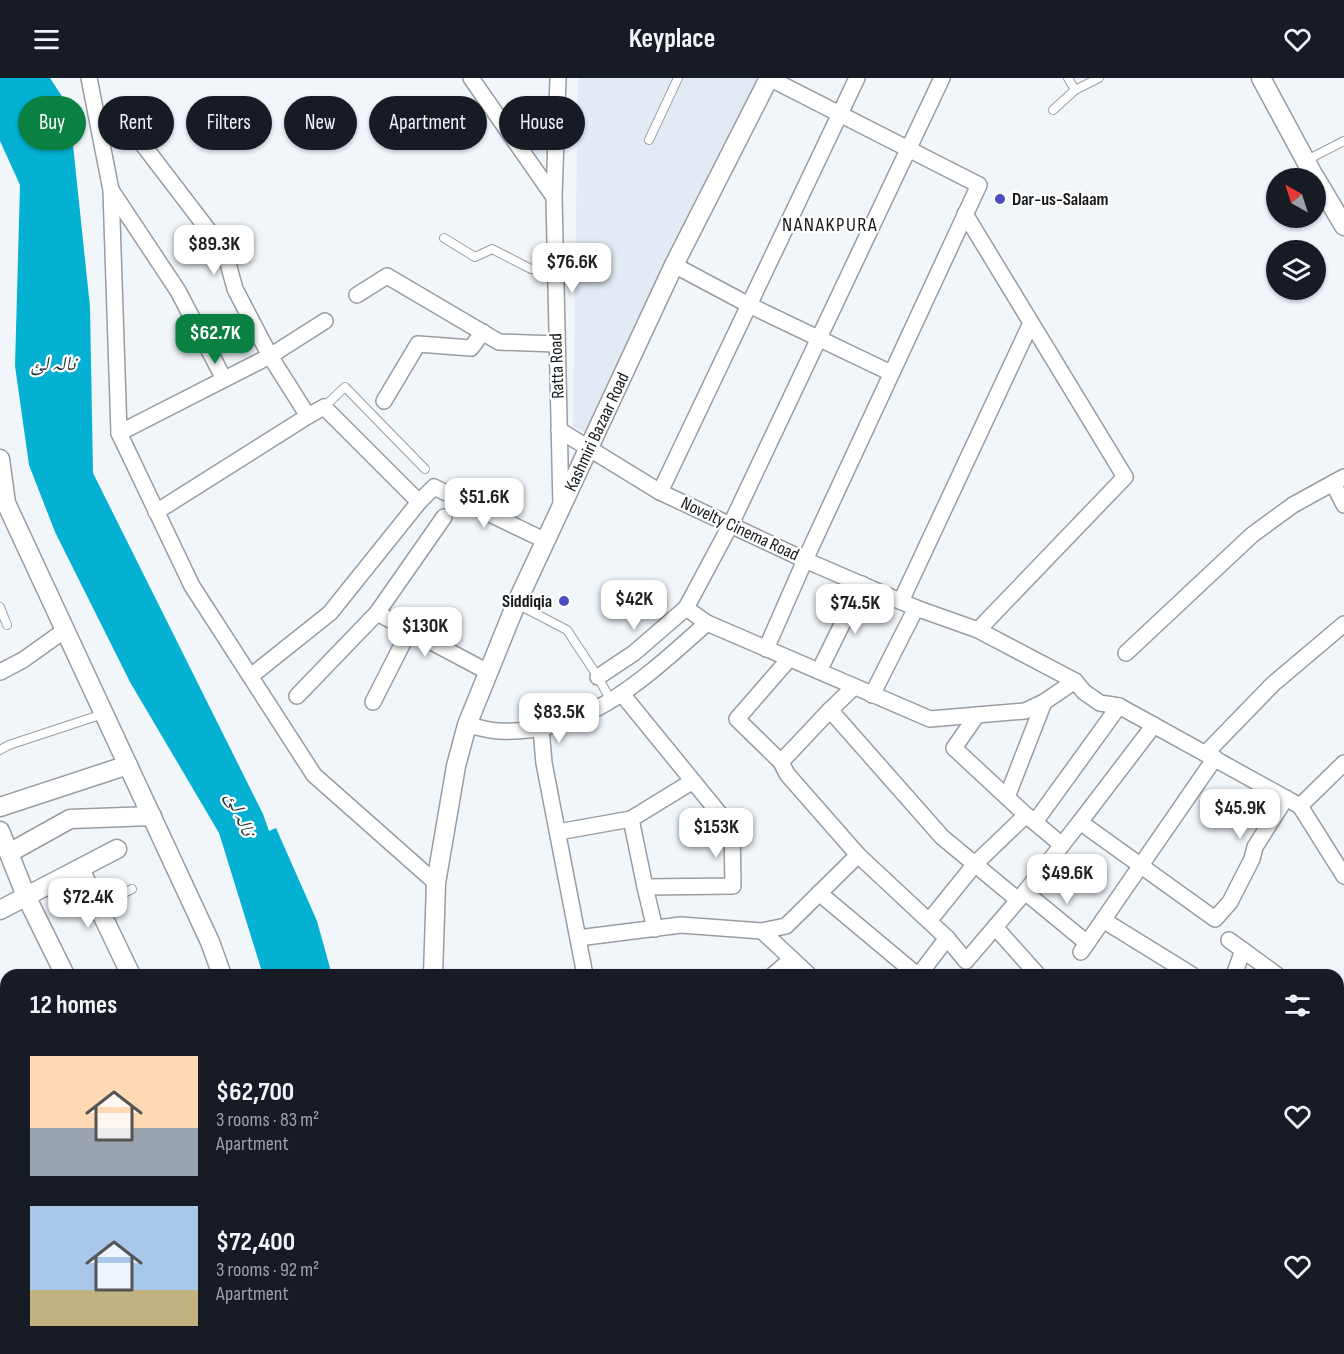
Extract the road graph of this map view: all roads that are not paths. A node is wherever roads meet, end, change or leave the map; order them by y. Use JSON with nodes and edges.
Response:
{"nodes":[{"id":1,"x":89,"y":78,"type":"edge"},
{"id":2,"x":471,"y":78,"type":"edge"},
{"id":3,"x":558,"y":78,"type":"edge"},
{"id":4,"x":678,"y":78,"type":"edge"},
{"id":5,"x":769,"y":78,"type":"edge"},
{"id":6,"x":857,"y":78,"type":"edge"},
{"id":7,"x":942,"y":78,"type":"edge"},
{"id":8,"x":1068,"y":78,"type":"edge"},
{"id":9,"x":1098,"y":78,"type":"edge"},
{"id":10,"x":1264,"y":79,"type":"edge"},
{"id":11,"x":1075,"y":90,"type":"junction"},
{"id":12,"x":1053,"y":110,"type":"dead end"},
{"id":13,"x":838,"y":115,"type":"junction"},
{"id":14,"x":649,"y":140,"type":"dead end"},
{"id":15,"x":1344,"y":141,"type":"edge"},
{"id":16,"x":908,"y":149,"type":"junction"},
{"id":17,"x":147,"y":150,"type":"edge"},
{"id":18,"x":1305,"y":161,"type":"junction"},
{"id":19,"x":1309,"y":168,"type":"edge"},
{"id":20,"x":111,"y":190,"type":"junction"},
{"id":21,"x":554,"y":197,"type":"junction"},
{"id":22,"x":1326,"y":197,"type":"edge"},
{"id":23,"x":965,"y":214,"type":"junction"},
{"id":24,"x":1344,"y":226,"type":"edge"},
{"id":25,"x":444,"y":238,"type":"dead end"},
{"id":26,"x":674,"y":265,"type":"junction"},
{"id":27,"x":555,"y":269,"type":"junction"},
{"id":28,"x":357,"y":295,"type":"dead end"},
{"id":29,"x":749,"y":305,"type":"junction"},
{"id":30,"x":325,"y":321,"type":"dead end"},
{"id":31,"x":1031,"y":322,"type":"junction"},
{"id":32,"x":483,"y":333,"type":"junction"},
{"id":33,"x":820,"y":338,"type":"junction"},
{"id":34,"x":556,"y":344,"type":"junction"},
{"id":35,"x":270,"y":356,"type":"junction"},
{"id":36,"x":891,"y":374,"type":"junction"},
{"id":37,"x":224,"y":379,"type":"junction"},
{"id":38,"x":384,"y":401,"type":"dead end"},
{"id":39,"x":324,"y":407,"type":"junction"},
{"id":40,"x":308,"y":416,"type":"junction"},
{"id":41,"x":559,"y":430,"type":"junction"},
{"id":42,"x":119,"y":433,"type":"junction"},
{"id":43,"x":589,"y":447,"type":"junction"},
{"id":44,"x":0,"y":459,"type":"edge"},
{"id":45,"x":425,"y":469,"type":"dead end"},
{"id":46,"x":1339,"y":480,"type":"edge"},
{"id":47,"x":660,"y":492,"type":"junction"},
{"id":48,"x":419,"y":502,"type":"junction"},
{"id":49,"x":1344,"y":505,"type":"edge"},
{"id":50,"x":561,"y":510,"type":"junction"},
{"id":51,"x":156,"y":512,"type":"junction"},
{"id":52,"x":444,"y":517,"type":"dead end"},
{"id":53,"x":731,"y":524,"type":"junction"},
{"id":54,"x":546,"y":541,"type":"junction"},
{"id":55,"x":805,"y":560,"type":"junction"},
{"id":56,"x":862,"y":584,"type":"junction"},
{"id":57,"x":901,"y":602,"type":"junction"},
{"id":58,"x":516,"y":604,"type":"junction"},
{"id":59,"x":0,"y":608,"type":"edge"},
{"id":60,"x":686,"y":608,"type":"junction"},
{"id":61,"x":916,"y":608,"type":"junction"},
{"id":62,"x":378,"y":613,"type":"junction"},
{"id":63,"x":707,"y":623,"type":"junction"},
{"id":64,"x":1344,"y":624,"type":"edge"},
{"id":65,"x":7,"y":625,"type":"dead end"},
{"id":66,"x":65,"y":630,"type":"junction"},
{"id":67,"x":978,"y":630,"type":"junction"},
{"id":68,"x":409,"y":631,"type":"junction"},
{"id":69,"x":766,"y":649,"type":"junction"},
{"id":70,"x":1126,"y":653,"type":"dead end"},
{"id":71,"x":789,"y":659,"type":"junction"},
{"id":72,"x":819,"y":671,"type":"junction"},
{"id":73,"x":0,"y":672,"type":"edge"},
{"id":74,"x":488,"y":672,"type":"junction"},
{"id":75,"x":251,"y":676,"type":"junction"},
{"id":76,"x":598,"y":677,"type":"junction"},
{"id":77,"x":1075,"y":681,"type":"junction"},
{"id":78,"x":854,"y":687,"type":"junction"},
{"id":79,"x":873,"y":695,"type":"junction"},
{"id":80,"x":297,"y":696,"type":"dead end"},
{"id":81,"x":617,"y":697,"type":"junction"},
{"id":82,"x":373,"y":702,"type":"dead end"},
{"id":83,"x":1044,"y":702,"type":"junction"},
{"id":84,"x":1119,"y":706,"type":"junction"},
{"id":85,"x":830,"y":710,"type":"junction"},
{"id":86,"x":104,"y":714,"type":"junction"},
{"id":87,"x":977,"y":715,"type":"junction"},
{"id":88,"x":467,"y":725,"type":"junction"},
{"id":89,"x":1154,"y":725,"type":"junction"},
{"id":90,"x":540,"y":729,"type":"junction"},
{"id":91,"x":0,"y":750,"type":"edge"},
{"id":92,"x":1210,"y":756,"type":"junction"},
{"id":93,"x":781,"y":762,"type":"junction"},
{"id":94,"x":1344,"y":763,"type":"edge"},
{"id":95,"x":128,"y":765,"type":"junction"},
{"id":96,"x":693,"y":781,"type":"junction"},
{"id":97,"x":1007,"y":797,"type":"junction"},
{"id":98,"x":1286,"y":798,"type":"junction"},
{"id":99,"x":1300,"y":806,"type":"junction"},
{"id":100,"x":0,"y":807,"type":"edge"},
{"id":101,"x":152,"y":816,"type":"junction"},
{"id":102,"x":631,"y":819,"type":"junction"},
{"id":103,"x":1030,"y":819,"type":"junction"},
{"id":104,"x":1080,"y":822,"type":"junction"},
{"id":105,"x":0,"y":831,"type":"edge"},
{"id":106,"x":558,"y":832,"type":"junction"},
{"id":107,"x":1062,"y":845,"type":"junction"},
{"id":108,"x":117,"y":849,"type":"dead end"},
{"id":109,"x":9,"y":853,"type":"junction"},
{"id":110,"x":858,"y":855,"type":"junction"},
{"id":111,"x":975,"y":864,"type":"junction"},
{"id":112,"x":1141,"y":865,"type":"junction"},
{"id":113,"x":80,"y":869,"type":"junction"},
{"id":114,"x":1344,"y":875,"type":"edge"},
{"id":115,"x":436,"y":883,"type":"junction"},
{"id":116,"x":645,"y":887,"type":"junction"},
{"id":117,"x":132,"y":889,"type":"dead end"},
{"id":118,"x":819,"y":893,"type":"junction"},
{"id":119,"x":26,"y":896,"type":"junction"},
{"id":120,"x":1022,"y":896,"type":"junction"},
{"id":121,"x":98,"y":906,"type":"junction"},
{"id":122,"x":0,"y":910,"type":"edge"},
{"id":123,"x":1103,"y":920,"type":"junction"},
{"id":124,"x":929,"y":921,"type":"junction"},
{"id":125,"x":994,"y":927,"type":"junction"},
{"id":126,"x":655,"y":929,"type":"junction"},
{"id":127,"x":762,"y":931,"type":"junction"},
{"id":128,"x":578,"y":938,"type":"junction"},
{"id":129,"x":947,"y":938,"type":"junction"},
{"id":130,"x":1228,"y":940,"type":"dead end"},
{"id":131,"x":1243,"y":950,"type":"junction"},
{"id":132,"x":792,"y":959,"type":"junction"},
{"id":133,"x":62,"y":969,"type":"edge"},
{"id":134,"x":136,"y":969,"type":"edge"},
{"id":135,"x":220,"y":969,"type":"edge"},
{"id":136,"x":433,"y":969,"type":"edge"},
{"id":137,"x":584,"y":969,"type":"edge"},
{"id":138,"x":780,"y":969,"type":"edge"},
{"id":139,"x":803,"y":969,"type":"edge"},
{"id":140,"x":911,"y":969,"type":"edge"},
{"id":141,"x":923,"y":969,"type":"edge"},
{"id":142,"x":1032,"y":969,"type":"edge"},
{"id":143,"x":1182,"y":969,"type":"edge"},
{"id":144,"x":1236,"y":969,"type":"edge"},
{"id":145,"x":1269,"y":969,"type":"edge"}],
"edges":[{"from":1,"to":20,"type":"street"},
{"from":2,"to":21,"type":"street"},
{"from":3,"to":21,"type":"street","name":"Ratta Road"},
{"from":4,"to":14,"type":"lane"},
{"from":5,"to":13,"type":"street"},
{"from":5,"to":26,"type":"street","name":"Kashmiri Bazaar Road"},
{"from":6,"to":13,"type":"street"},
{"from":7,"to":16,"type":"street"},
{"from":8,"to":11,"type":"lane"},
{"from":9,"to":11,"type":"lane"},
{"from":10,"to":18,"type":"street"},
{"from":11,"to":12,"type":"lane"},
{"from":13,"to":16,"type":"street"},
{"from":13,"to":29,"type":"street"},
{"from":15,"to":18,"type":"lane"},
{"from":16,"to":23,"type":"street"},
{"from":16,"to":33,"type":"street"},
{"from":17,"to":35,"type":"street"},
{"from":18,"to":19,"type":"street"},
{"from":20,"to":37,"type":"street"},
{"from":20,"to":42,"type":"street"},
{"from":21,"to":27,"type":"street","name":"Ratta Road"},
{"from":22,"to":24,"type":"street"},
{"from":23,"to":31,"type":"street"},
{"from":23,"to":36,"type":"street"},
{"from":25,"to":27,"type":"lane"},
{"from":26,"to":29,"type":"street"},
{"from":26,"to":43,"type":"street","name":"Kashmiri Bazaar Road"},
{"from":27,"to":34,"type":"street","name":"Ratta Road"},
{"from":28,"to":32,"type":"street"},
{"from":29,"to":33,"type":"street"},
{"from":29,"to":47,"type":"street"},
{"from":30,"to":35,"type":"street"},
{"from":31,"to":57,"type":"street"},
{"from":31,"to":67,"type":"street"},
{"from":32,"to":34,"type":"street"},
{"from":32,"to":38,"type":"street"},
{"from":33,"to":36,"type":"street"},
{"from":33,"to":53,"type":"street"},
{"from":34,"to":41,"type":"street","name":"Ratta Road"},
{"from":35,"to":37,"type":"street"},
{"from":35,"to":40,"type":"street"},
{"from":36,"to":55,"type":"street"},
{"from":37,"to":42,"type":"street"},
{"from":39,"to":40,"type":"street"},
{"from":39,"to":45,"type":"lane"},
{"from":39,"to":48,"type":"street"},
{"from":40,"to":51,"type":"street"},
{"from":41,"to":43,"type":"street","name":"Novelty Cinema Road"},
{"from":41,"to":50,"type":"street","name":"Ratta Road"},
{"from":42,"to":51,"type":"street"},
{"from":43,"to":47,"type":"street","name":"Novelty Cinema Road"},
{"from":43,"to":50,"type":"street","name":"Kashmiri Bazaar Road"},
{"from":44,"to":66,"type":"street"},
{"from":46,"to":49,"type":"street"},
{"from":46,"to":70,"type":"street"},
{"from":47,"to":53,"type":"street","name":"Novelty Cinema Road"},
{"from":48,"to":54,"type":"street"},
{"from":48,"to":75,"type":"street"},
{"from":50,"to":54,"type":"street","name":"Kashmiri Bazaar Road"},
{"from":51,"to":75,"type":"street"},
{"from":52,"to":62,"type":"street"},
{"from":53,"to":55,"type":"street","name":"Novelty Cinema Road"},
{"from":53,"to":60,"type":"street"},
{"from":54,"to":58,"type":"street","name":"Kashmiri Bazaar Road"},
{"from":55,"to":56,"type":"street","name":"Novelty Cinema Road"},
{"from":55,"to":69,"type":"street"},
{"from":56,"to":57,"type":"street","name":"Novelty Cinema Road"},
{"from":56,"to":72,"type":"street"},
{"from":57,"to":61,"type":"street","name":"Novelty Cinema Road"},
{"from":58,"to":74,"type":"street","name":"Kashmiri Bazaar Road"},
{"from":58,"to":76,"type":"lane"},
{"from":59,"to":65,"type":"lane"},
{"from":60,"to":63,"type":"street"},
{"from":60,"to":76,"type":"street"},
{"from":61,"to":67,"type":"street","name":"Novelty Cinema Road"},
{"from":61,"to":79,"type":"street"},
{"from":62,"to":68,"type":"street"},
{"from":62,"to":80,"type":"street"},
{"from":63,"to":69,"type":"street"},
{"from":63,"to":81,"type":"street"},
{"from":64,"to":92,"type":"street"},
{"from":66,"to":73,"type":"street"},
{"from":66,"to":86,"type":"street"},
{"from":67,"to":77,"type":"street","name":"Novelty Cinema Road"},
{"from":68,"to":74,"type":"street"},
{"from":68,"to":82,"type":"street"},
{"from":69,"to":71,"type":"street"},
{"from":71,"to":72,"type":"street"},
{"from":71,"to":93,"type":"street"},
{"from":72,"to":78,"type":"street"},
{"from":74,"to":88,"type":"street","name":"Kashmiri Bazaar Road"},
{"from":75,"to":115,"type":"street"},
{"from":76,"to":81,"type":"lane"},
{"from":77,"to":83,"type":"street"},
{"from":77,"to":84,"type":"street","name":"Novelty Cinema Road"},
{"from":78,"to":79,"type":"street"},
{"from":78,"to":85,"type":"street"},
{"from":79,"to":87,"type":"street"},
{"from":81,"to":90,"type":"street"},
{"from":81,"to":96,"type":"street"},
{"from":83,"to":87,"type":"street"},
{"from":83,"to":97,"type":"street"},
{"from":84,"to":89,"type":"street","name":"Novelty Cinema Road"},
{"from":84,"to":103,"type":"street"},
{"from":85,"to":93,"type":"street"},
{"from":85,"to":111,"type":"street"},
{"from":86,"to":91,"type":"lane"},
{"from":86,"to":95,"type":"street"},
{"from":87,"to":97,"type":"street"},
{"from":88,"to":90,"type":"street"},
{"from":88,"to":115,"type":"street","name":"Kashmiri Bazaar Road"},
{"from":89,"to":92,"type":"street","name":"Novelty Cinema Road"},
{"from":89,"to":104,"type":"street"},
{"from":90,"to":106,"type":"street"},
{"from":92,"to":98,"type":"street","name":"Novelty Cinema Road"},
{"from":92,"to":112,"type":"street"},
{"from":93,"to":110,"type":"street"},
{"from":94,"to":99,"type":"street"},
{"from":95,"to":100,"type":"street"},
{"from":95,"to":101,"type":"street"},
{"from":96,"to":102,"type":"street"},
{"from":96,"to":116,"type":"street"},
{"from":97,"to":103,"type":"street"},
{"from":98,"to":99,"type":"street","name":"Novelty Cinema Road"},
{"from":98,"to":112,"type":"street"},
{"from":99,"to":114,"type":"street","name":"Novelty Cinema Road"},
{"from":101,"to":109,"type":"street"},
{"from":101,"to":135,"type":"street"},
{"from":102,"to":106,"type":"street"},
{"from":102,"to":116,"type":"street"},
{"from":103,"to":107,"type":"street"},
{"from":103,"to":111,"type":"street"},
{"from":104,"to":107,"type":"street"},
{"from":104,"to":112,"type":"street"},
{"from":105,"to":109,"type":"street"},
{"from":106,"to":128,"type":"street"},
{"from":107,"to":120,"type":"street"},
{"from":108,"to":113,"type":"street"},
{"from":109,"to":119,"type":"street"},
{"from":110,"to":118,"type":"street"},
{"from":110,"to":124,"type":"street"},
{"from":111,"to":120,"type":"street"},
{"from":111,"to":124,"type":"street"},
{"from":112,"to":123,"type":"street"},
{"from":113,"to":119,"type":"street"},
{"from":113,"to":121,"type":"street"},
{"from":115,"to":136,"type":"street","name":"Kashmiri Bazaar Road"},
{"from":116,"to":126,"type":"street"},
{"from":117,"to":121,"type":"lane"},
{"from":118,"to":127,"type":"street"},
{"from":118,"to":140,"type":"street"},
{"from":119,"to":122,"type":"street"},
{"from":119,"to":133,"type":"street"},
{"from":120,"to":123,"type":"street"},
{"from":120,"to":125,"type":"street"},
{"from":121,"to":134,"type":"street"},
{"from":123,"to":143,"type":"street"},
{"from":124,"to":129,"type":"street"},
{"from":125,"to":129,"type":"street"},
{"from":125,"to":142,"type":"street"},
{"from":126,"to":127,"type":"street"},
{"from":126,"to":128,"type":"street"},
{"from":127,"to":132,"type":"street"},
{"from":128,"to":137,"type":"street"},
{"from":129,"to":141,"type":"street"},
{"from":130,"to":131,"type":"street"},
{"from":131,"to":144,"type":"street"},
{"from":131,"to":145,"type":"street"},
{"from":132,"to":138,"type":"street"},
{"from":132,"to":139,"type":"street"}]}
